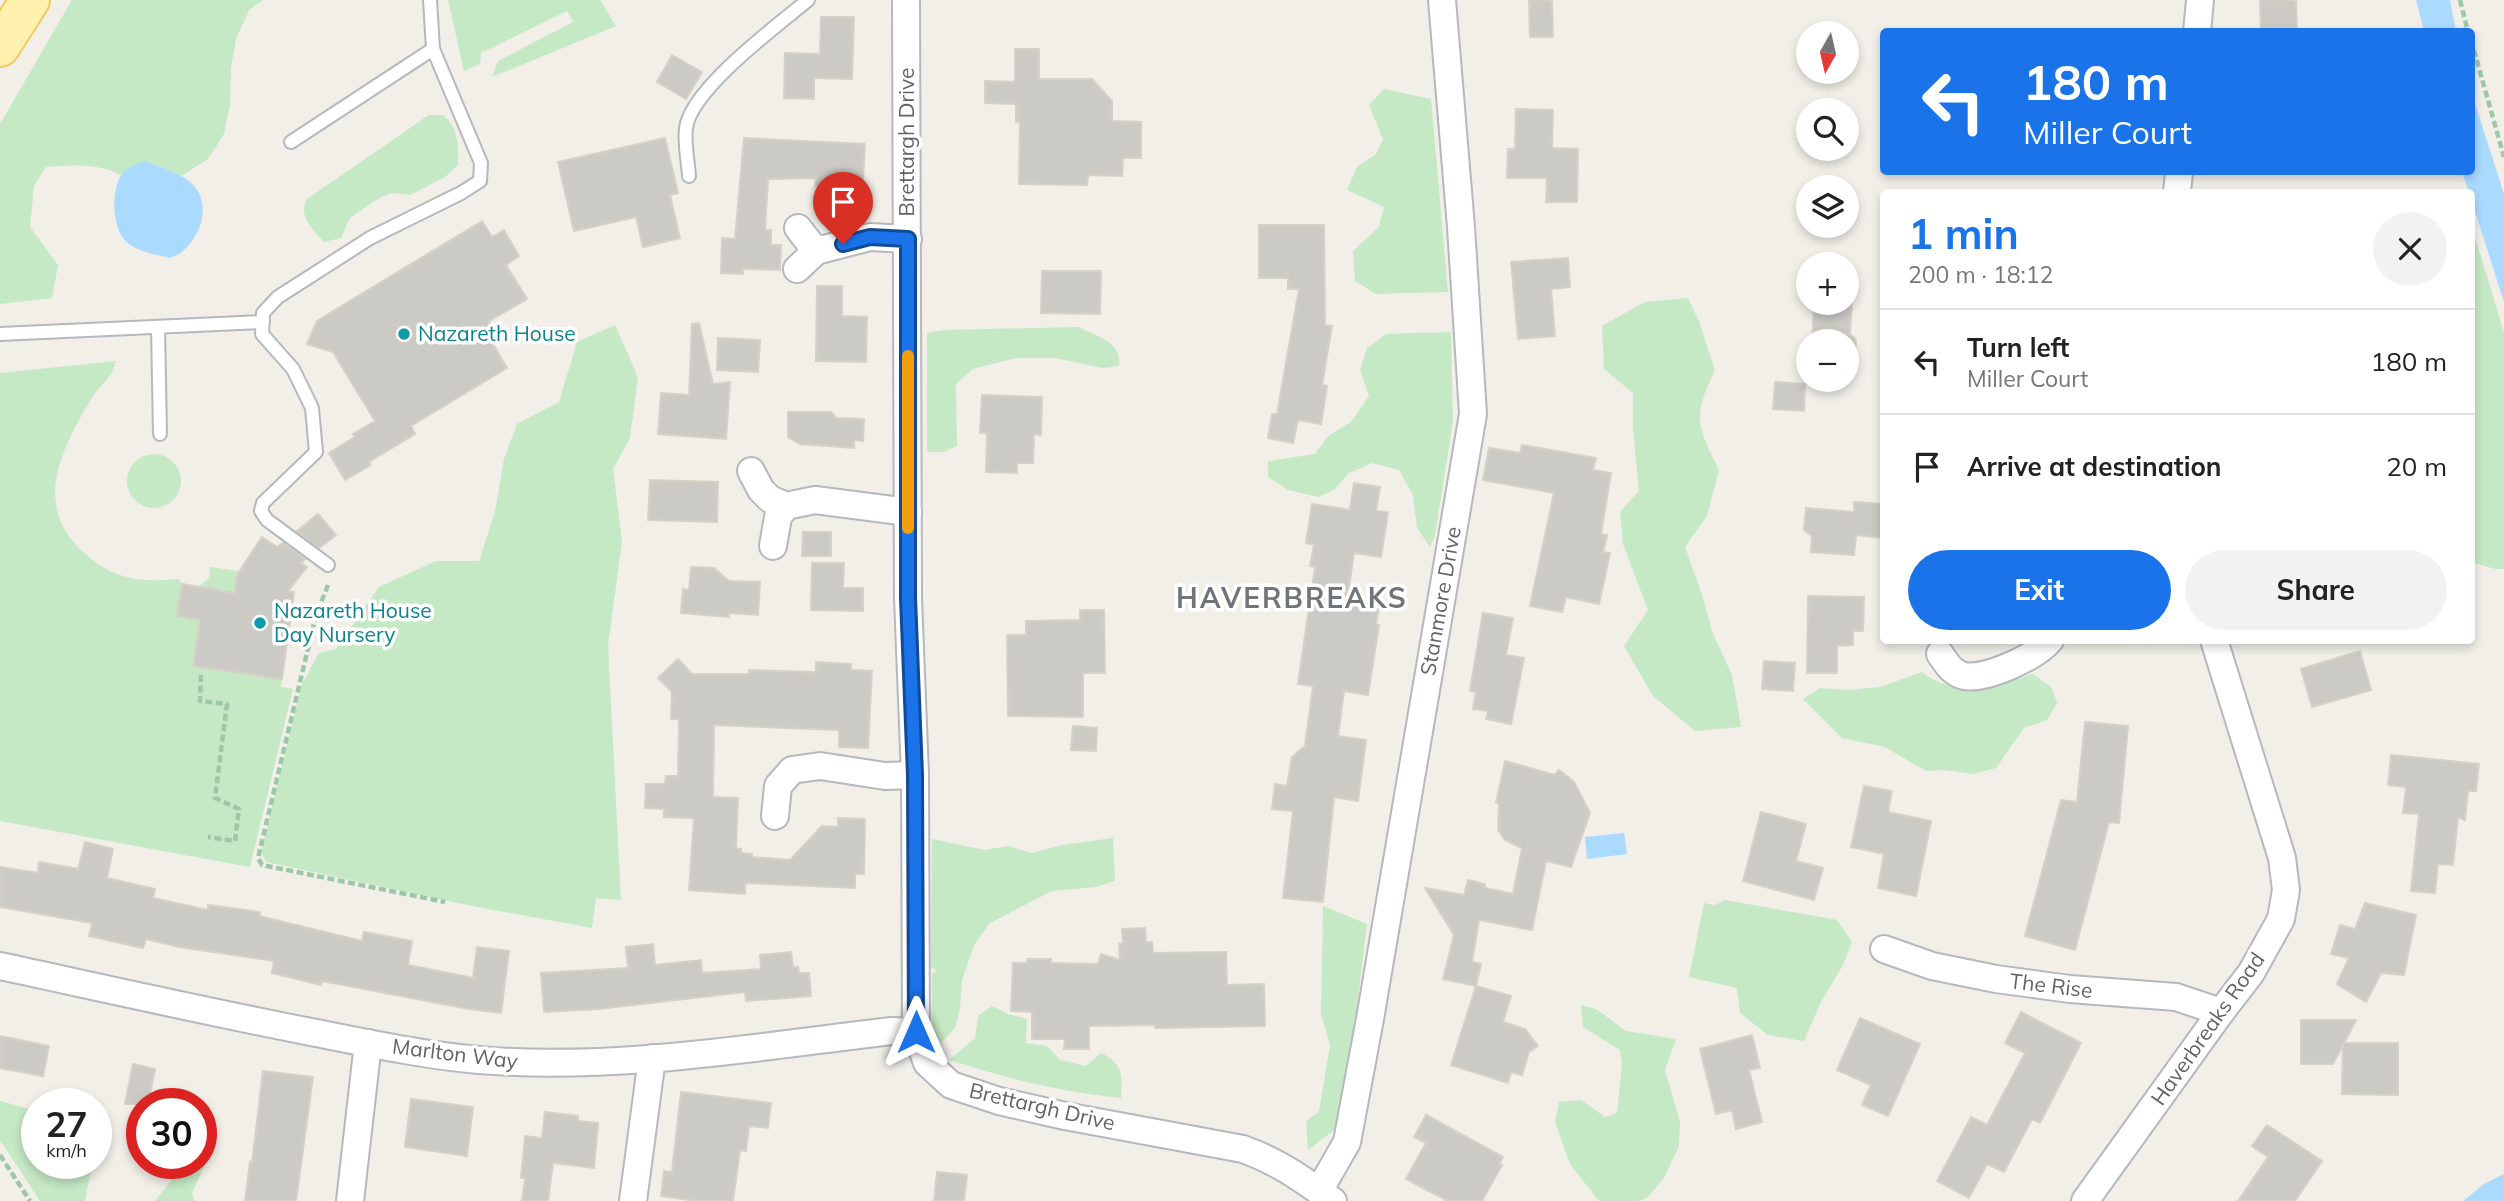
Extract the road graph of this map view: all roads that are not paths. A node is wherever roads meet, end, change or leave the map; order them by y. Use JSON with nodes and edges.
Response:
{"nodes":[{"id":1,"x":30,"y":0,"type":"edge"},
{"id":2,"x":430,"y":0,"type":"edge"},
{"id":3,"x":808,"y":0,"type":"edge"},
{"id":4,"x":906,"y":0,"type":"edge"},
{"id":5,"x":1442,"y":0,"type":"edge"},
{"id":6,"x":2200,"y":0,"type":"edge"},
{"id":7,"x":2197,"y":28,"type":"edge"},
{"id":8,"x":0,"y":47,"type":"edge"},
{"id":9,"x":433,"y":49,"type":"junction"},
{"id":10,"x":291,"y":142,"type":"dead end"},
{"id":11,"x":690,"y":176,"type":"dead end"},
{"id":12,"x":798,"y":228,"type":"dead end"},
{"id":13,"x":908,"y":239,"type":"junction"},
{"id":14,"x":263,"y":322,"type":"junction"},
{"id":15,"x":158,"y":327,"type":"junction"},
{"id":16,"x":0,"y":334,"type":"edge"},
{"id":17,"x":160,"y":434,"type":"dead end"},
{"id":18,"x":751,"y":471,"type":"dead end"},
{"id":19,"x":786,"y":506,"type":"junction"},
{"id":20,"x":908,"y":512,"type":"junction"},
{"id":21,"x":773,"y":545,"type":"dead end"},
{"id":22,"x":328,"y":565,"type":"road end"},
{"id":23,"x":2044,"y":644,"type":"edge"},
{"id":24,"x":2215,"y":644,"type":"edge"},
{"id":25,"x":1940,"y":654,"type":"dead end"},
{"id":26,"x":915,"y":775,"type":"junction"},
{"id":27,"x":775,"y":816,"type":"dead end"},
{"id":28,"x":1884,"y":949,"type":"dead end"},
{"id":29,"x":0,"y":966,"type":"edge"},
{"id":30,"x":2221,"y":1012,"type":"junction"},
{"id":31,"x":916,"y":1032,"type":"junction"},
{"id":32,"x":368,"y":1043,"type":"junction"},
{"id":33,"x":652,"y":1058,"type":"junction"},
{"id":34,"x":1326,"y":1196,"type":"edge"},
{"id":35,"x":350,"y":1201,"type":"edge"},
{"id":36,"x":633,"y":1201,"type":"edge"},
{"id":37,"x":2085,"y":1201,"type":"edge"}],
"edges":[{"from":1,"to":8,"type":"main road"},
{"from":2,"to":9,"type":"lane"},
{"from":3,"to":11,"type":"lane"},
{"from":4,"to":13,"type":"street","name":"Brettargh Drive"},
{"from":5,"to":34,"type":"street","name":"Stanmore Drive"},
{"from":6,"to":7,"type":"street"},
{"from":9,"to":10,"type":"lane"},
{"from":9,"to":14,"type":"lane"},
{"from":12,"to":13,"type":"street"},
{"from":13,"to":20,"type":"street","name":"Brettargh Drive"},
{"from":14,"to":15,"type":"lane"},
{"from":14,"to":22,"type":"lane"},
{"from":15,"to":16,"type":"lane"},
{"from":15,"to":17,"type":"lane"},
{"from":18,"to":19,"type":"street"},
{"from":19,"to":20,"type":"street"},
{"from":19,"to":21,"type":"street"},
{"from":20,"to":26,"type":"street","name":"Brettargh Drive"},
{"from":23,"to":25,"type":"street"},
{"from":24,"to":30,"type":"street","name":"Haverbreaks Road"},
{"from":26,"to":27,"type":"street"},
{"from":26,"to":31,"type":"street","name":"Brettargh Drive"},
{"from":28,"to":30,"type":"street","name":"The Rise"},
{"from":29,"to":32,"type":"street","name":"Marlton Way"},
{"from":30,"to":37,"type":"street","name":"Haverbreaks Road"},
{"from":31,"to":33,"type":"street","name":"Marlton Way"},
{"from":31,"to":34,"type":"street","name":"Brettargh Drive"},
{"from":32,"to":33,"type":"street","name":"Marlton Way"},
{"from":32,"to":35,"type":"street"},
{"from":33,"to":36,"type":"street"}]}
